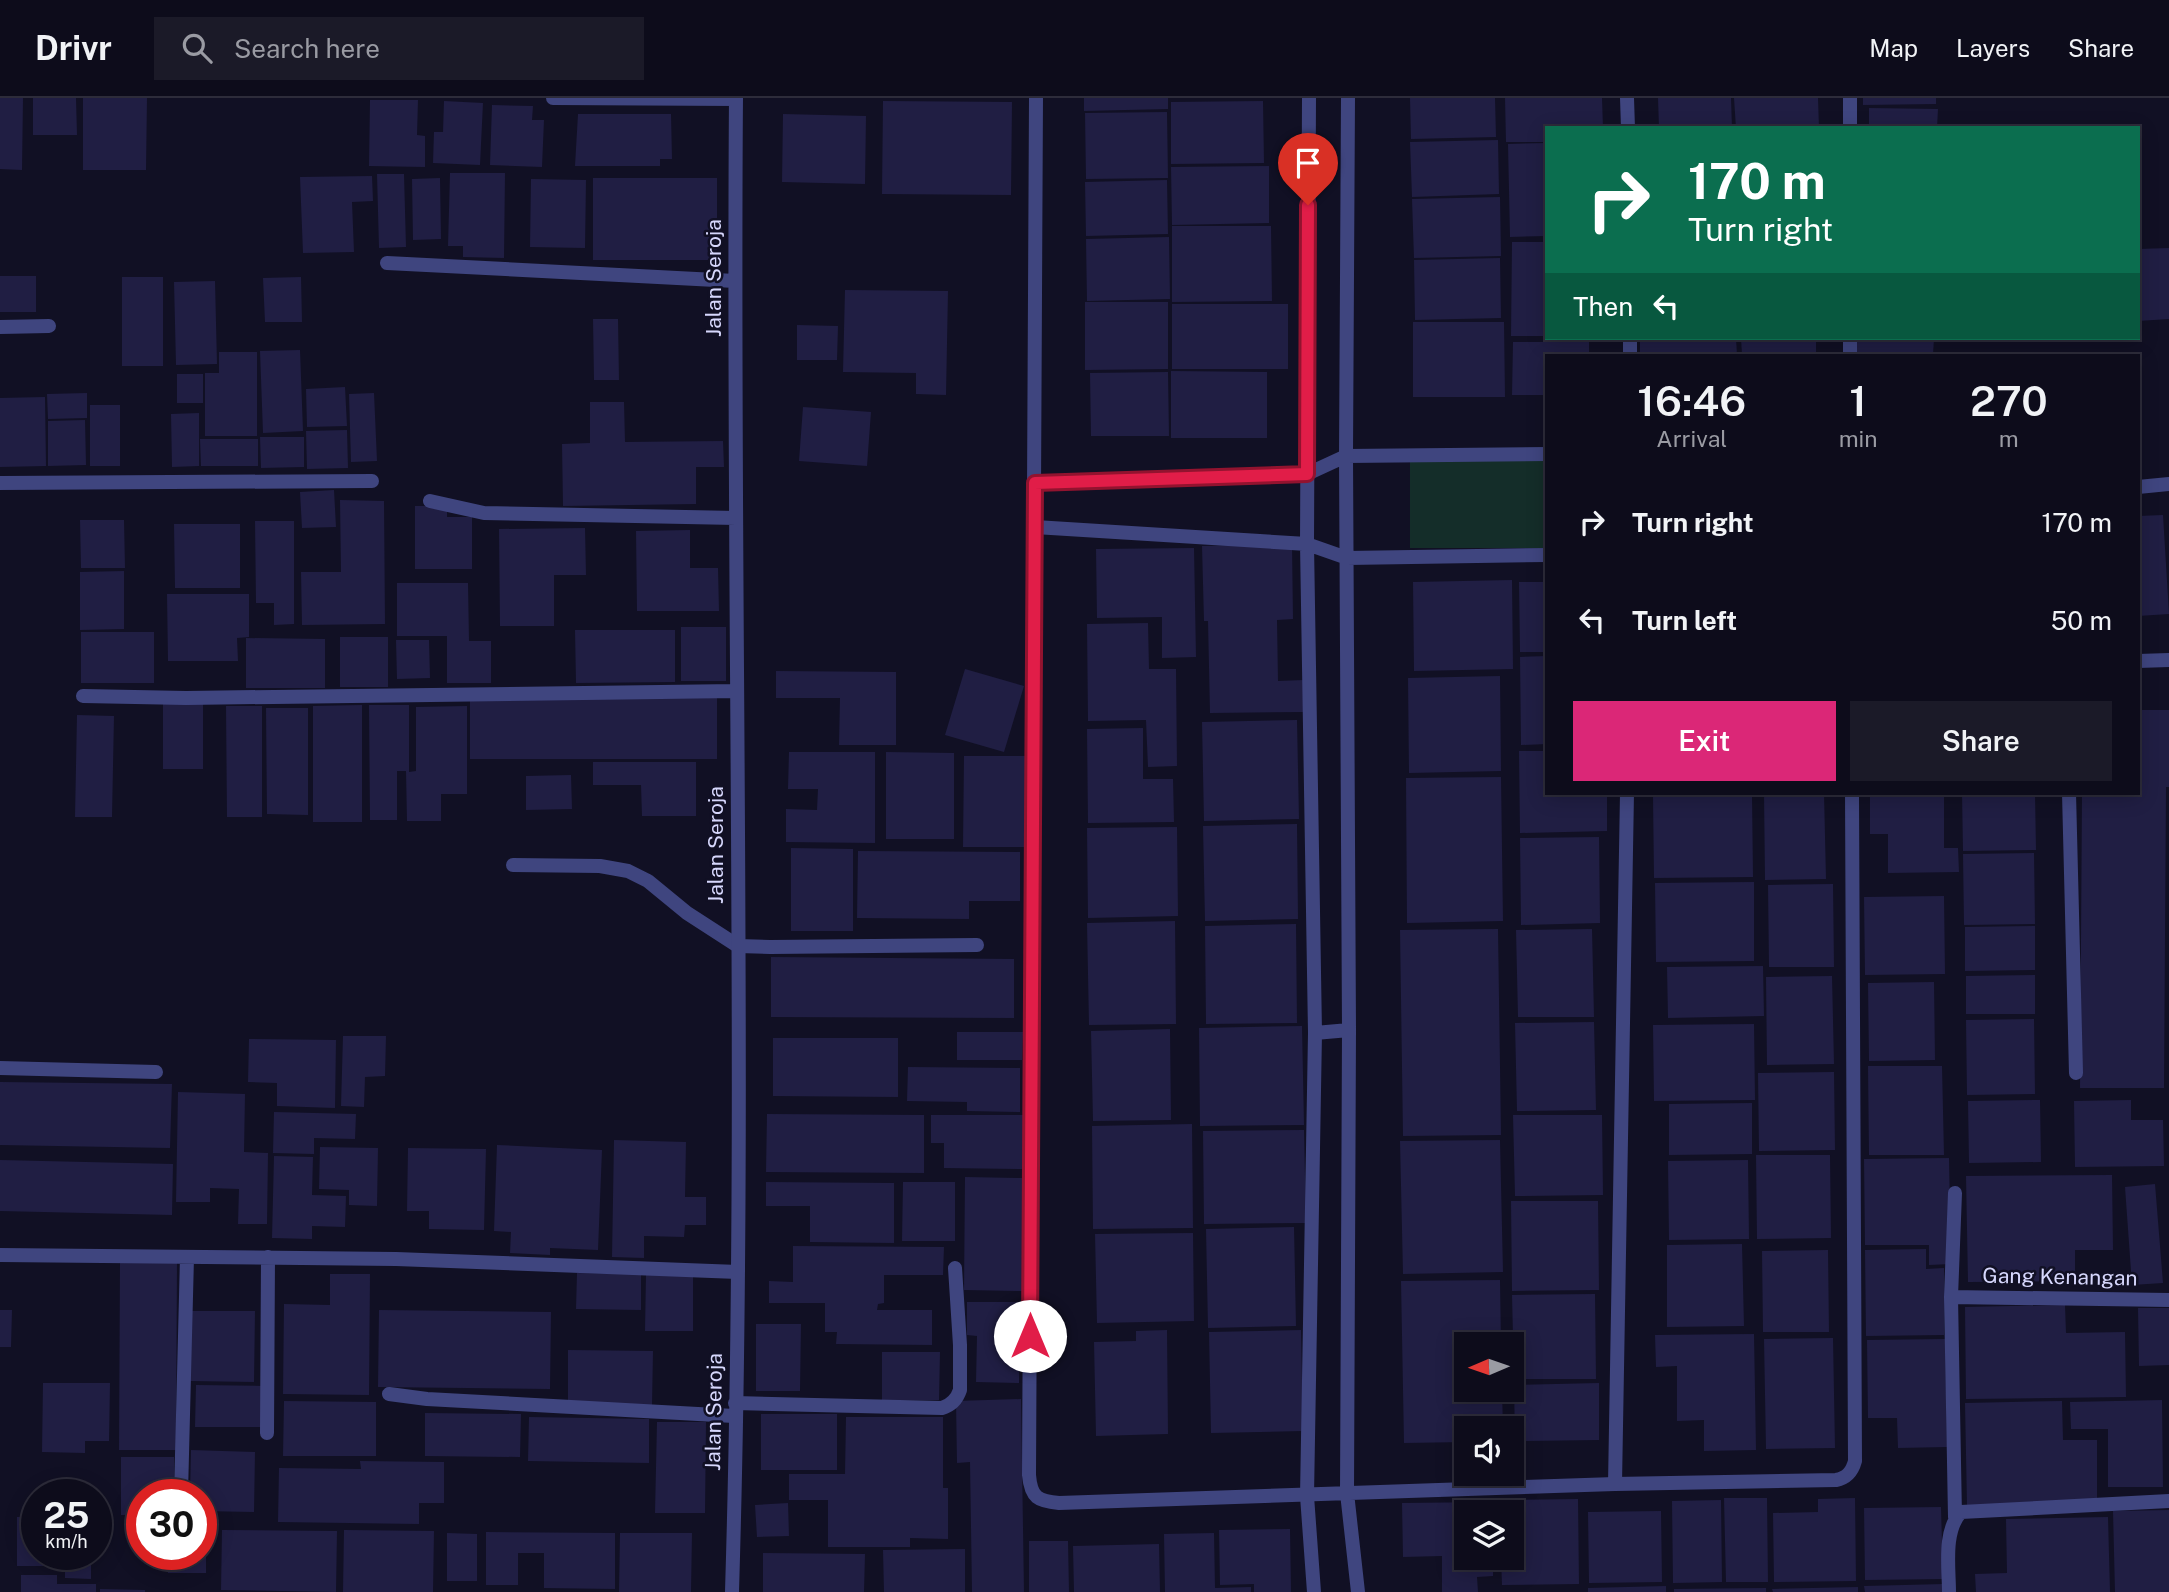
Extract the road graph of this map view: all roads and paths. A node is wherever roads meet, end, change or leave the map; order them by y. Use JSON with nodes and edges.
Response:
{"nodes":[{"id":1,"x":553,"y":98,"type":"edge"},
{"id":2,"x":1036,"y":98,"type":"edge"},
{"id":3,"x":1309,"y":98,"type":"edge"},
{"id":4,"x":1348,"y":98,"type":"edge"},
{"id":5,"x":1627,"y":98,"type":"edge"},
{"id":6,"x":1850,"y":98,"type":"edge"},
{"id":7,"x":736,"y":99,"type":"edge"},
{"id":8,"x":1628,"y":126,"type":"edge"},
{"id":9,"x":1850,"y":126,"type":"edge"},
{"id":10,"x":387,"y":264,"type":"dead end"},
{"id":11,"x":735,"y":281,"type":"junction"},
{"id":12,"x":48,"y":326,"type":"dead end"},
{"id":13,"x":0,"y":327,"type":"edge"},
{"id":14,"x":1545,"y":454,"type":"edge"},
{"id":15,"x":1346,"y":456,"type":"junction"},
{"id":16,"x":1307,"y":474,"type":"junction"},
{"id":17,"x":372,"y":481,"type":"dead end"},
{"id":18,"x":0,"y":483,"type":"edge"},
{"id":19,"x":1035,"y":483,"type":"junction"},
{"id":20,"x":2169,"y":484,"type":"edge"},
{"id":21,"x":2140,"y":487,"type":"edge"},
{"id":22,"x":430,"y":501,"type":"dead end"},
{"id":23,"x":736,"y":518,"type":"junction"},
{"id":24,"x":1035,"y":527,"type":"junction"},
{"id":25,"x":1307,"y":544,"type":"junction"},
{"id":26,"x":1545,"y":555,"type":"edge"},
{"id":27,"x":1348,"y":558,"type":"junction"},
{"id":28,"x":2169,"y":660,"type":"edge"},
{"id":29,"x":2140,"y":661,"type":"edge"},
{"id":30,"x":736,"y":691,"type":"junction"},
{"id":31,"x":83,"y":696,"type":"dead end"},
{"id":32,"x":1627,"y":795,"type":"edge"},
{"id":33,"x":1852,"y":795,"type":"edge"},
{"id":34,"x":2069,"y":795,"type":"edge"},
{"id":35,"x":513,"y":865,"type":"dead end"},
{"id":36,"x":977,"y":945,"type":"dead end"},
{"id":37,"x":738,"y":946,"type":"junction"},
{"id":38,"x":1349,"y":1030,"type":"junction"},
{"id":39,"x":1315,"y":1033,"type":"junction"},
{"id":40,"x":0,"y":1068,"type":"edge"},
{"id":41,"x":156,"y":1072,"type":"dead end"},
{"id":42,"x":2076,"y":1073,"type":"dead end"},
{"id":43,"x":1955,"y":1193,"type":"dead end"},
{"id":44,"x":0,"y":1255,"type":"edge"},
{"id":45,"x":187,"y":1256,"type":"junction"},
{"id":46,"x":268,"y":1257,"type":"junction"},
{"id":47,"x":955,"y":1268,"type":"dead end"},
{"id":48,"x":738,"y":1272,"type":"junction"},
{"id":49,"x":1951,"y":1297,"type":"junction"},
{"id":50,"x":2169,"y":1300,"type":"edge"},
{"id":51,"x":389,"y":1394,"type":"dead end"},
{"id":52,"x":735,"y":1409,"type":"junction"},
{"id":53,"x":267,"y":1433,"type":"dead end"},
{"id":54,"x":181,"y":1479,"type":"edge"},
{"id":55,"x":1615,"y":1484,"type":"junction"},
{"id":56,"x":1347,"y":1493,"type":"junction"},
{"id":57,"x":1307,"y":1496,"type":"junction"},
{"id":58,"x":2169,"y":1501,"type":"edge"},
{"id":59,"x":1955,"y":1517,"type":"junction"},
{"id":60,"x":732,"y":1592,"type":"edge"},
{"id":61,"x":1314,"y":1592,"type":"edge"},
{"id":62,"x":1358,"y":1592,"type":"edge"},
{"id":63,"x":1949,"y":1592,"type":"edge"}],
"edges":[{"from":1,"to":7,"type":"street"},
{"from":2,"to":19,"type":"street"},
{"from":3,"to":16,"type":"street"},
{"from":4,"to":15,"type":"street"},
{"from":5,"to":8,"type":"street"},
{"from":6,"to":9,"type":"street"},
{"from":7,"to":11,"type":"street","name":"Jalan Seroja"},
{"from":10,"to":11,"type":"street"},
{"from":11,"to":23,"type":"street","name":"Jalan Seroja"},
{"from":12,"to":13,"type":"street"},
{"from":14,"to":15,"type":"street"},
{"from":15,"to":16,"type":"street"},
{"from":15,"to":27,"type":"street"},
{"from":16,"to":19,"type":"street"},
{"from":16,"to":25,"type":"street"},
{"from":17,"to":18,"type":"street"},
{"from":19,"to":24,"type":"street"},
{"from":20,"to":21,"type":"street"},
{"from":22,"to":23,"type":"street"},
{"from":23,"to":30,"type":"street","name":"Jalan Seroja"},
{"from":24,"to":25,"type":"street"},
{"from":24,"to":57,"type":"street"},
{"from":25,"to":27,"type":"street"},
{"from":25,"to":39,"type":"street"},
{"from":26,"to":27,"type":"street"},
{"from":27,"to":38,"type":"street"},
{"from":28,"to":29,"type":"street"},
{"from":30,"to":31,"type":"street"},
{"from":30,"to":37,"type":"street","name":"Jalan Seroja"},
{"from":32,"to":55,"type":"street"},
{"from":33,"to":55,"type":"street"},
{"from":34,"to":42,"type":"street"},
{"from":35,"to":37,"type":"street"},
{"from":36,"to":37,"type":"street"},
{"from":37,"to":48,"type":"street","name":"Jalan Seroja"},
{"from":38,"to":39,"type":"street"},
{"from":38,"to":56,"type":"street"},
{"from":39,"to":57,"type":"street"},
{"from":40,"to":41,"type":"street"},
{"from":43,"to":49,"type":"street"},
{"from":44,"to":45,"type":"street"},
{"from":45,"to":46,"type":"street"},
{"from":45,"to":54,"type":"street"},
{"from":46,"to":48,"type":"street"},
{"from":46,"to":53,"type":"street"},
{"from":47,"to":52,"type":"street"},
{"from":48,"to":52,"type":"street","name":"Jalan Seroja"},
{"from":49,"to":50,"type":"street","name":"Gang Kenangan"},
{"from":49,"to":59,"type":"street"},
{"from":51,"to":52,"type":"street"},
{"from":52,"to":60,"type":"street","name":"Jalan Seroja"},
{"from":55,"to":56,"type":"street"},
{"from":56,"to":57,"type":"street"},
{"from":56,"to":62,"type":"street"},
{"from":57,"to":61,"type":"street"},
{"from":58,"to":59,"type":"street"},
{"from":59,"to":63,"type":"street"}]}
